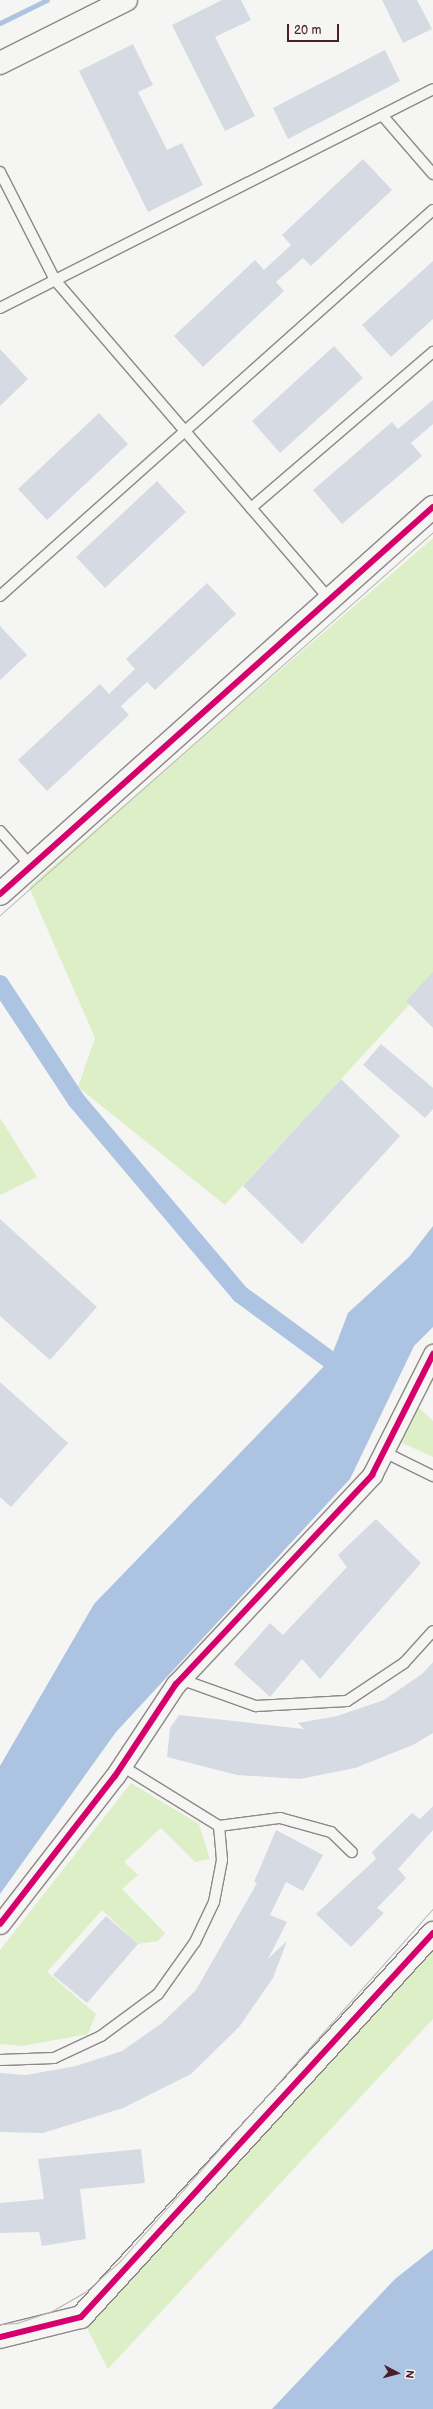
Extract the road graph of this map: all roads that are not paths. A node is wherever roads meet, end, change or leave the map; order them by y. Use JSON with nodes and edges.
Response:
{"nodes":[{"id":1,"x":126,"y":0,"type":"edge"},
{"id":2,"x":0,"y":63,"type":"edge"},
{"id":3,"x":433,"y":89,"type":"edge"},
{"id":4,"x":382,"y":115,"type":"junction"},
{"id":5,"x":0,"y":172,"type":"edge"},
{"id":6,"x":433,"y":174,"type":"edge"},
{"id":7,"x":433,"y":210,"type":"edge"},
{"id":8,"x":56,"y":280,"type":"junction"},
{"id":9,"x":0,"y":308,"type":"edge"},
{"id":10,"x":433,"y":352,"type":"edge"},
{"id":11,"x":185,"y":431,"type":"junction"},
{"id":12,"x":433,"y":506,"type":"edge"},
{"id":13,"x":251,"y":508,"type":"junction"},
{"id":14,"x":0,"y":596,"type":"edge"},
{"id":15,"x":329,"y":599,"type":"junction"},
{"id":16,"x":0,"y":831,"type":"edge"},
{"id":17,"x":31,"y":866,"type":"junction"},
{"id":18,"x":0,"y":894,"type":"edge"},
{"id":19,"x":433,"y":1354,"type":"edge"},
{"id":20,"x":384,"y":1452,"type":"junction"},
{"id":21,"x":433,"y":1476,"type":"edge"},
{"id":22,"x":433,"y":1631,"type":"edge"},
{"id":23,"x":180,"y":1679,"type":"junction"},
{"id":24,"x":122,"y":1766,"type":"junction"},
{"id":25,"x":219,"y":1826,"type":"junction"},
{"id":26,"x":352,"y":1852,"type":"dead end"},
{"id":27,"x":0,"y":1924,"type":"edge"},
{"id":28,"x":433,"y":1933,"type":"edge"},
{"id":29,"x":0,"y":2060,"type":"edge"},
{"id":30,"x":0,"y":2337,"type":"edge"}],
"edges":[{"from":1,"to":2,"type":"street"},
{"from":3,"to":4,"type":"lane"},
{"from":4,"to":6,"type":"lane"},
{"from":4,"to":8,"type":"lane"},
{"from":5,"to":8,"type":"lane"},
{"from":7,"to":11,"type":"lane"},
{"from":8,"to":9,"type":"lane"},
{"from":8,"to":11,"type":"lane"},
{"from":10,"to":13,"type":"lane"},
{"from":11,"to":13,"type":"lane"},
{"from":11,"to":14,"type":"lane"},
{"from":12,"to":15,"type":"street"},
{"from":13,"to":15,"type":"lane"},
{"from":15,"to":17,"type":"street"},
{"from":16,"to":17,"type":"lane"},
{"from":17,"to":18,"type":"street"},
{"from":19,"to":20,"type":"street"},
{"from":20,"to":21,"type":"lane"},
{"from":20,"to":23,"type":"street"},
{"from":22,"to":23,"type":"lane"},
{"from":23,"to":24,"type":"street"},
{"from":24,"to":25,"type":"lane"},
{"from":24,"to":27,"type":"street"},
{"from":25,"to":26,"type":"lane"},
{"from":25,"to":29,"type":"lane"},
{"from":28,"to":30,"type":"street"}]}
